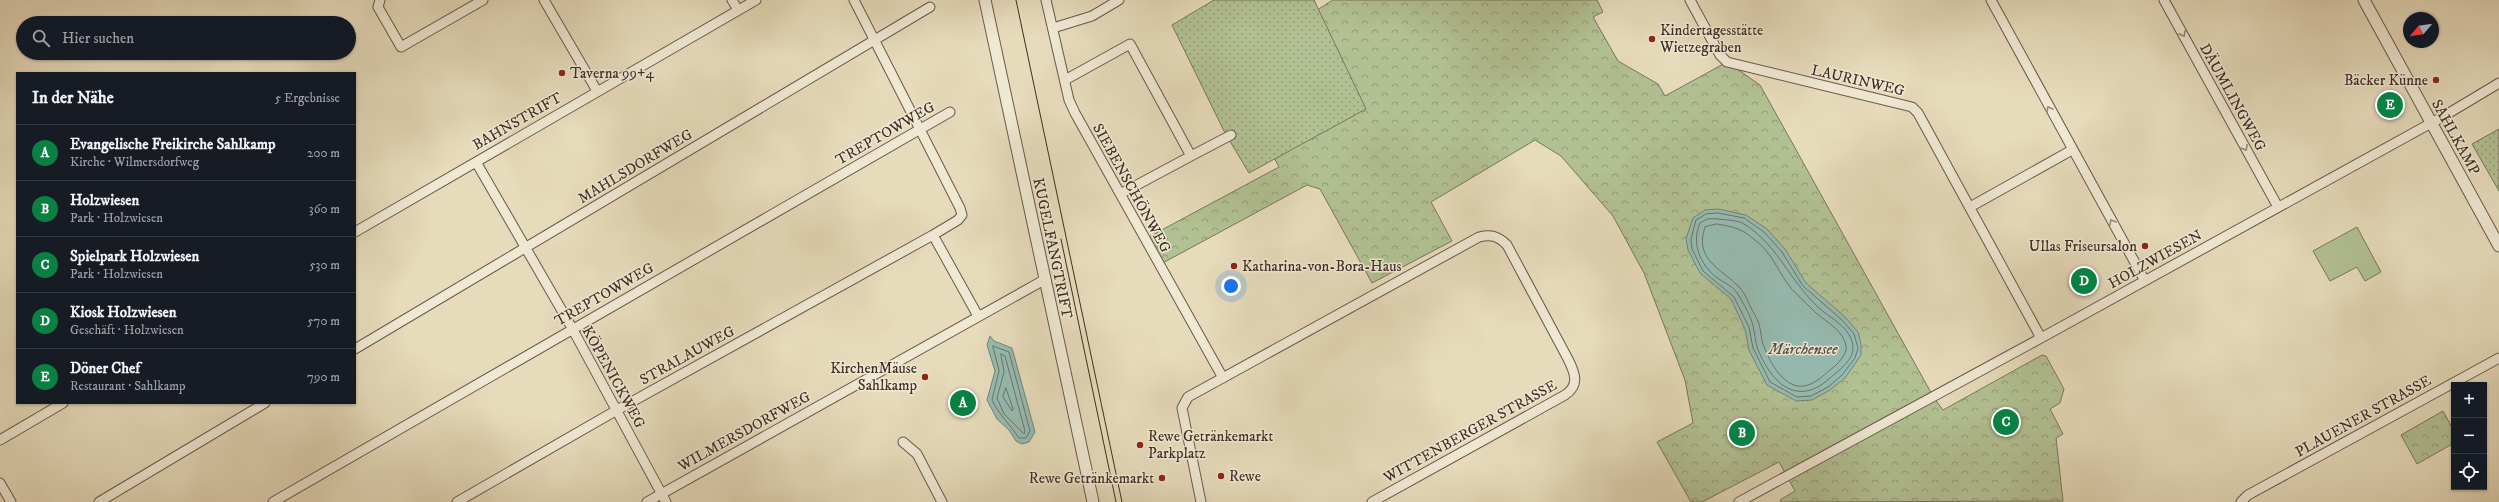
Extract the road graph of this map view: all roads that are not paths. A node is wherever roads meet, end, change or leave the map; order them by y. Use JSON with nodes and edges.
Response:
{"nodes":[{"id":1,"x":380,"y":0,"type":"edge"},
{"id":2,"x":483,"y":0,"type":"edge"},
{"id":3,"x":544,"y":0,"type":"edge"},
{"id":4,"x":732,"y":0,"type":"edge"},
{"id":5,"x":756,"y":0,"type":"edge"},
{"id":6,"x":854,"y":0,"type":"edge"},
{"id":7,"x":985,"y":0,"type":"edge"},
{"id":8,"x":1046,"y":0,"type":"edge"},
{"id":9,"x":1120,"y":0,"type":"edge"},
{"id":10,"x":1690,"y":0,"type":"edge"},
{"id":11,"x":1991,"y":0,"type":"edge"},
{"id":12,"x":2164,"y":0,"type":"edge"},
{"id":13,"x":2364,"y":0,"type":"edge"},
{"id":14,"x":930,"y":8,"type":"dead end"},
{"id":15,"x":738,"y":10,"type":"junction"},
{"id":16,"x":1053,"y":28,"type":"junction"},
{"id":17,"x":874,"y":41,"type":"junction"},
{"id":18,"x":1065,"y":80,"type":"junction"},
{"id":19,"x":2499,"y":83,"type":"edge"},
{"id":20,"x":597,"y":91,"type":"junction"},
{"id":21,"x":950,"y":112,"type":"dead end"},
{"id":22,"x":2432,"y":123,"type":"junction"},
{"id":23,"x":919,"y":129,"type":"junction"},
{"id":24,"x":1230,"y":135,"type":"dead end"},
{"id":25,"x":2072,"y":150,"type":"junction"},
{"id":26,"x":1192,"y":156,"type":"junction"},
{"id":27,"x":476,"y":162,"type":"junction"},
{"id":28,"x":1120,"y":194,"type":"junction"},
{"id":29,"x":1970,"y":207,"type":"junction"},
{"id":30,"x":2278,"y":207,"type":"junction"},
{"id":31,"x":356,"y":231,"type":"edge"},
{"id":32,"x":933,"y":235,"type":"junction"},
{"id":33,"x":2499,"y":246,"type":"edge"},
{"id":34,"x":526,"y":247,"type":"junction"},
{"id":35,"x":1044,"y":280,"type":"junction"},
{"id":36,"x":2145,"y":281,"type":"junction"},
{"id":37,"x":978,"y":316,"type":"junction"},
{"id":38,"x":572,"y":328,"type":"junction"},
{"id":39,"x":2042,"y":338,"type":"junction"},
{"id":40,"x":356,"y":348,"type":"edge"},
{"id":41,"x":2499,"y":358,"type":"edge"},
{"id":42,"x":1223,"y":378,"type":"junction"},
{"id":43,"x":61,"y":404,"type":"edge"},
{"id":44,"x":263,"y":404,"type":"edge"},
{"id":45,"x":617,"y":410,"type":"junction"},
{"id":46,"x":0,"y":440,"type":"edge"},
{"id":47,"x":903,"y":442,"type":"dead end"},
{"id":48,"x":0,"y":483,"type":"edge"},
{"id":49,"x":664,"y":498,"type":"edge"},
{"id":50,"x":11,"y":502,"type":"edge"},
{"id":51,"x":99,"y":502,"type":"edge"},
{"id":52,"x":273,"y":502,"type":"edge"},
{"id":53,"x":457,"y":502,"type":"edge"},
{"id":54,"x":647,"y":502,"type":"edge"},
{"id":55,"x":942,"y":502,"type":"edge"},
{"id":56,"x":1093,"y":502,"type":"edge"},
{"id":57,"x":1201,"y":502,"type":"edge"},
{"id":58,"x":1372,"y":502,"type":"edge"},
{"id":59,"x":1739,"y":502,"type":"edge"},
{"id":60,"x":2242,"y":502,"type":"edge"}],
"edges":[{"from":1,"to":2,"type":"street"},
{"from":3,"to":20,"type":"street"},
{"from":4,"to":15,"type":"street"},
{"from":5,"to":15,"type":"street","name":"BAHNSTRIFT"},
{"from":6,"to":17,"type":"street"},
{"from":7,"to":35,"type":"street","name":"KUGELFANGTRIFT"},
{"from":8,"to":16,"type":"street","name":"SIEBENSCHÖNWEG"},
{"from":9,"to":16,"type":"street"},
{"from":10,"to":29,"type":"street","name":"LAURINWEG"},
{"from":25,"to":11,"type":"street","one_way":true},
{"from":12,"to":30,"type":"street","name":"DÄUMLINGWEG","one_way":true},
{"from":13,"to":22,"type":"street","name":"SAHLKAMP"},
{"from":14,"to":17,"type":"street","name":"MAHLSDORFWEG"},
{"from":15,"to":20,"type":"street","name":"BAHNSTRIFT"},
{"from":16,"to":18,"type":"street","name":"SIEBENSCHÖNWEG"},
{"from":17,"to":23,"type":"street"},
{"from":17,"to":34,"type":"street","name":"MAHLSDORFWEG"},
{"from":18,"to":26,"type":"street"},
{"from":18,"to":28,"type":"street","name":"SIEBENSCHÖNWEG"},
{"from":19,"to":22,"type":"street","name":"HOLZWIESEN"},
{"from":20,"to":27,"type":"street","name":"BAHNSTRIFT"},
{"from":21,"to":23,"type":"street","name":"TREPTOWWEG"},
{"from":22,"to":30,"type":"street","name":"HOLZWIESEN"},
{"from":22,"to":33,"type":"street","name":"SAHLKAMP"},
{"from":23,"to":32,"type":"street","name":"STRALAUWEG"},
{"from":23,"to":38,"type":"street","name":"TREPTOWWEG"},
{"from":24,"to":26,"type":"street"},
{"from":25,"to":29,"type":"street"},
{"from":36,"to":25,"type":"street","one_way":true},
{"from":26,"to":28,"type":"street"},
{"from":27,"to":31,"type":"street","name":"BAHNSTRIFT"},
{"from":27,"to":34,"type":"street","name":"KÖPENICKWEG"},
{"from":28,"to":42,"type":"street","name":"SIEBENSCHÖNWEG"},
{"from":29,"to":39,"type":"street","name":"LAURINWEG"},
{"from":30,"to":36,"type":"street","name":"HOLZWIESEN"},
{"from":32,"to":37,"type":"street"},
{"from":32,"to":45,"type":"street","name":"STRALAUWEG"},
{"from":34,"to":38,"type":"street","name":"KÖPENICKWEG"},
{"from":34,"to":40,"type":"street","name":"MAHLSDORFWEG"},
{"from":35,"to":37,"type":"street","name":"WILMERSDORFWEG"},
{"from":35,"to":56,"type":"street","name":"KUGELFANGTRIFT"},
{"from":36,"to":39,"type":"street","name":"HOLZWIESEN"},
{"from":37,"to":49,"type":"street","name":"WILMERSDORFWEG"},
{"from":38,"to":45,"type":"street","name":"KÖPENICKWEG"},
{"from":38,"to":52,"type":"street","name":"TREPTOWWEG"},
{"from":39,"to":59,"type":"street","name":"HOLZWIESEN"},
{"from":41,"to":60,"type":"street","name":"PLAUENER STRASSE"},
{"from":42,"to":57,"type":"street","name":"WITTENBERGER STRASSE"},
{"from":42,"to":58,"type":"street","name":"WITTENBERGER STRASSE"},
{"from":43,"to":46,"type":"street"},
{"from":44,"to":51,"type":"street"},
{"from":45,"to":49,"type":"street","name":"KÖPENICKWEG"},
{"from":45,"to":53,"type":"street","name":"STRALAUWEG"},
{"from":47,"to":55,"type":"street"},
{"from":48,"to":50,"type":"street"},
{"from":49,"to":54,"type":"street","name":"WILMERSDORFWEG"}]}
